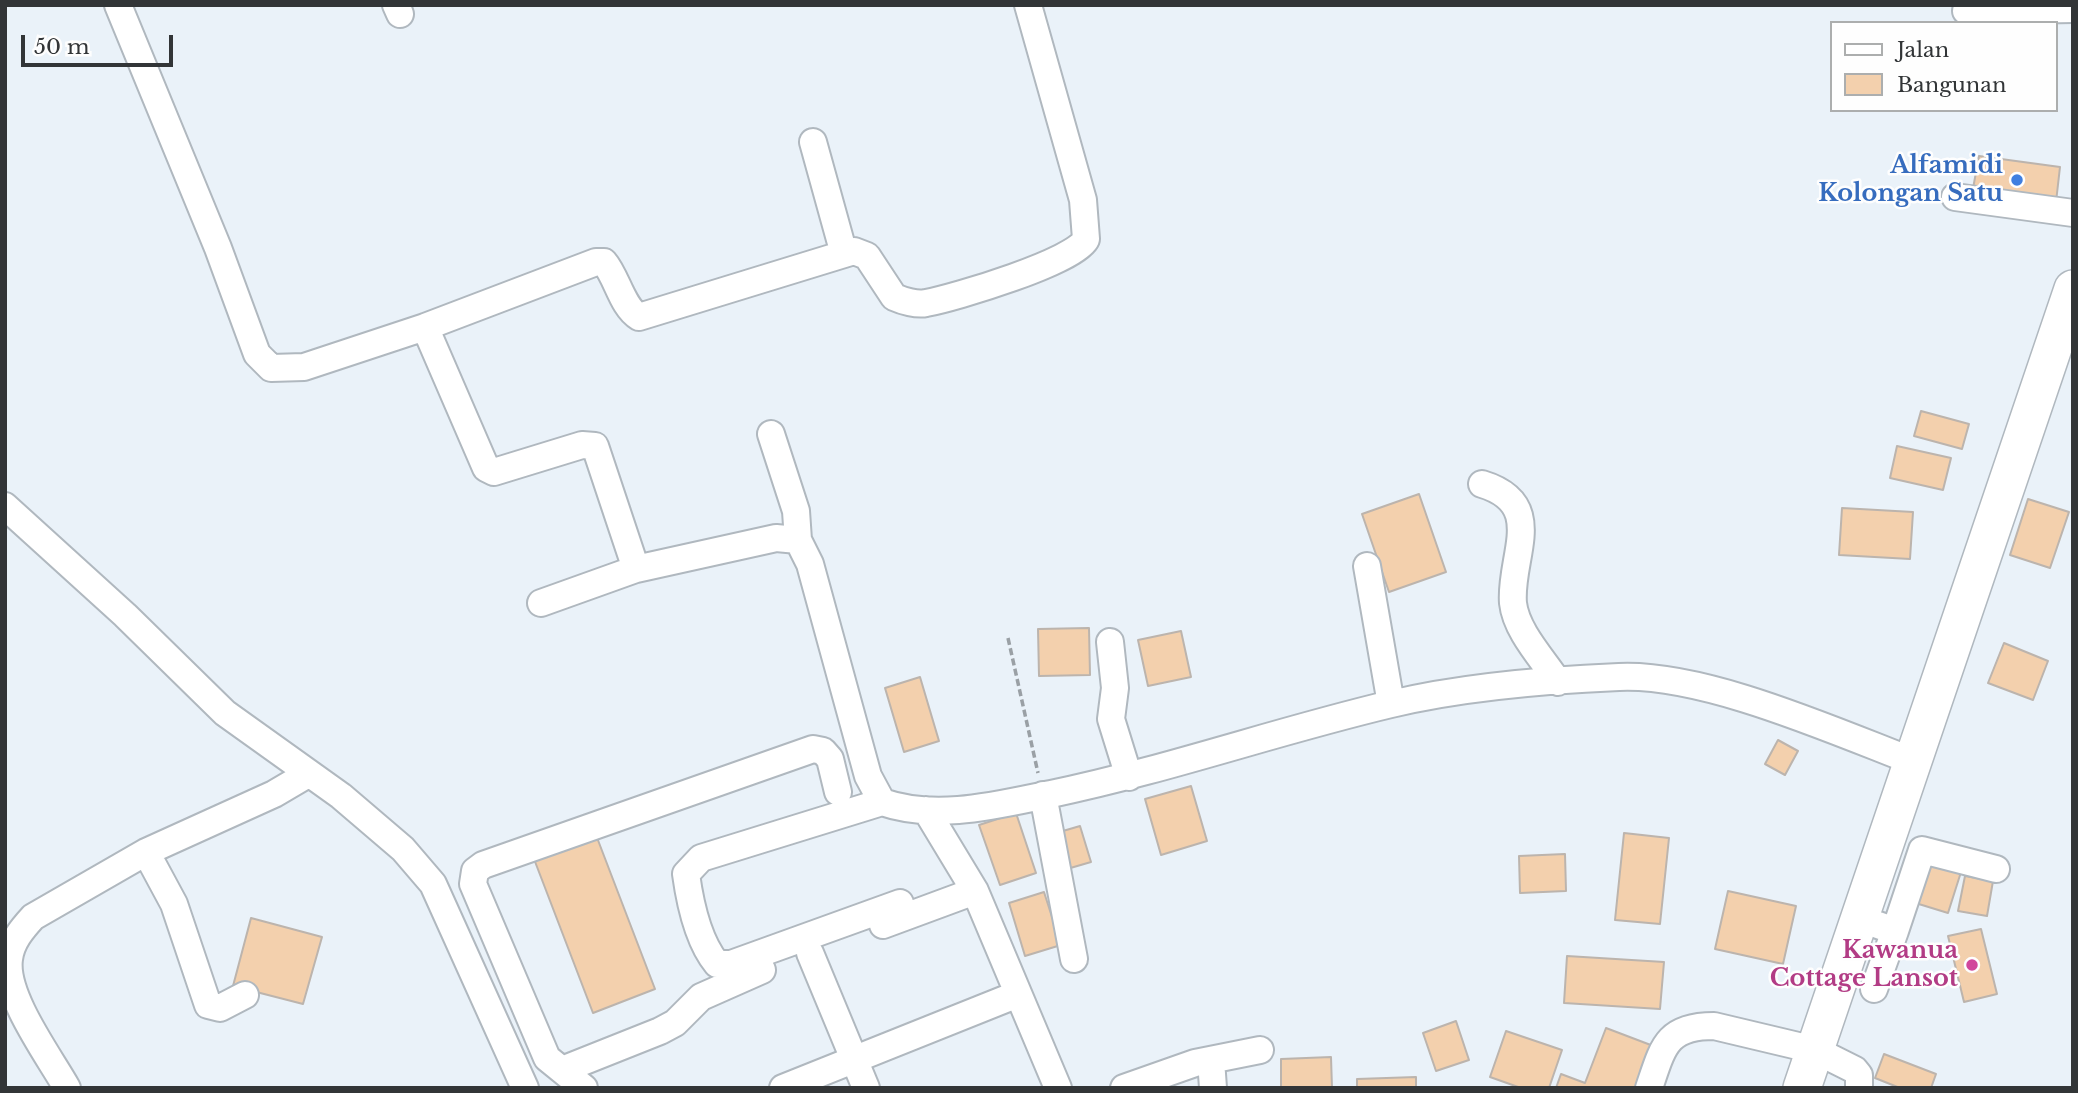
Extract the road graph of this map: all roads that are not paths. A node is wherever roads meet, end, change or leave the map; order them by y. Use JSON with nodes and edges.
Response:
{"nodes":[{"id":1,"x":118,"y":5,"type":"edge"},
{"id":2,"x":1028,"y":5,"type":"edge"},
{"id":3,"x":2073,"y":9,"type":"edge"},
{"id":4,"x":1966,"y":11,"type":"dead end"},
{"id":5,"x":813,"y":142,"type":"dead end"},
{"id":6,"x":1955,"y":197,"type":"dead end"},
{"id":7,"x":2073,"y":213,"type":"edge"},
{"id":8,"x":844,"y":254,"type":"junction"},
{"id":9,"x":2073,"y":289,"type":"edge"},
{"id":10,"x":425,"y":327,"type":"junction"},
{"id":11,"x":771,"y":434,"type":"dead end"},
{"id":12,"x":1482,"y":484,"type":"dead end"},
{"id":13,"x":5,"y":506,"type":"edge"},
{"id":14,"x":798,"y":540,"type":"junction"},
{"id":15,"x":1367,"y":566,"type":"dead end"},
{"id":16,"x":636,"y":569,"type":"junction"},
{"id":17,"x":541,"y":603,"type":"dead end"},
{"id":18,"x":1110,"y":642,"type":"dead end"},
{"id":19,"x":1558,"y":682,"type":"junction"},
{"id":20,"x":1391,"y":704,"type":"junction"},
{"id":21,"x":1915,"y":762,"type":"junction"},
{"id":22,"x":308,"y":774,"type":"junction"},
{"id":23,"x":1129,"y":778,"type":"junction"},
{"id":24,"x":838,"y":792,"type":"dead end"},
{"id":25,"x":1043,"y":795,"type":"junction"},
{"id":26,"x":882,"y":802,"type":"junction"},
{"id":27,"x":926,"y":810,"type":"junction"},
{"id":28,"x":146,"y":852,"type":"junction"},
{"id":29,"x":1996,"y":869,"type":"dead end"},
{"id":30,"x":975,"y":891,"type":"junction"},
{"id":31,"x":900,"y":903,"type":"dead end"},
{"id":32,"x":1860,"y":919,"type":"junction"},
{"id":33,"x":1895,"y":931,"type":"junction"},
{"id":34,"x":810,"y":953,"type":"junction"},
{"id":35,"x":1074,"y":959,"type":"dead end"},
{"id":36,"x":1874,"y":989,"type":"dead end"},
{"id":37,"x":1018,"y":994,"type":"junction"},
{"id":38,"x":245,"y":995,"type":"dead end"},
{"id":39,"x":1260,"y":1050,"type":"dead end"},
{"id":40,"x":1815,"y":1050,"type":"junction"},
{"id":41,"x":856,"y":1059,"type":"junction"},
{"id":42,"x":1211,"y":1060,"type":"junction"},
{"id":43,"x":562,"y":1070,"type":"junction"},
{"id":44,"x":67,"y":1088,"type":"edge"},
{"id":45,"x":525,"y":1088,"type":"edge"},
{"id":46,"x":584,"y":1088,"type":"edge"},
{"id":47,"x":783,"y":1088,"type":"edge"},
{"id":48,"x":866,"y":1088,"type":"edge"},
{"id":49,"x":1058,"y":1088,"type":"edge"},
{"id":50,"x":1124,"y":1088,"type":"edge"},
{"id":51,"x":1213,"y":1088,"type":"edge"},
{"id":52,"x":1649,"y":1088,"type":"edge"},
{"id":53,"x":1802,"y":1088,"type":"edge"},
{"id":54,"x":1859,"y":1088,"type":"edge"}],
"edges":[{"from":1,"to":10,"type":"street"},
{"from":2,"to":8,"type":"street"},
{"from":3,"to":4,"type":"street"},
{"from":5,"to":8,"type":"street"},
{"from":6,"to":7,"type":"street"},
{"from":8,"to":10,"type":"street"},
{"from":9,"to":21,"type":"highway"},
{"from":10,"to":16,"type":"street"},
{"from":11,"to":14,"type":"street"},
{"from":12,"to":19,"type":"street"},
{"from":13,"to":22,"type":"street"},
{"from":14,"to":16,"type":"street"},
{"from":14,"to":26,"type":"street"},
{"from":15,"to":20,"type":"street"},
{"from":16,"to":17,"type":"street"},
{"from":18,"to":23,"type":"street"},
{"from":19,"to":20,"type":"street"},
{"from":19,"to":21,"type":"street"},
{"from":20,"to":23,"type":"street"},
{"from":21,"to":32,"type":"highway"},
{"from":22,"to":28,"type":"street"},
{"from":22,"to":45,"type":"street"},
{"from":23,"to":25,"type":"street"},
{"from":24,"to":43,"type":"street"},
{"from":25,"to":27,"type":"street"},
{"from":25,"to":35,"type":"street"},
{"from":26,"to":27,"type":"street"},
{"from":26,"to":31,"type":"street"},
{"from":27,"to":30,"type":"street"},
{"from":28,"to":38,"type":"street"},
{"from":28,"to":44,"type":"street"},
{"from":29,"to":33,"type":"street"},
{"from":30,"to":34,"type":"street"},
{"from":30,"to":37,"type":"street"},
{"from":32,"to":33,"type":"street"},
{"from":32,"to":40,"type":"highway"},
{"from":33,"to":36,"type":"street"},
{"from":34,"to":41,"type":"street"},
{"from":34,"to":43,"type":"street"},
{"from":37,"to":41,"type":"street"},
{"from":37,"to":49,"type":"street"},
{"from":39,"to":42,"type":"street"},
{"from":40,"to":52,"type":"street"},
{"from":40,"to":53,"type":"highway"},
{"from":40,"to":54,"type":"street"},
{"from":41,"to":47,"type":"street"},
{"from":41,"to":48,"type":"street"},
{"from":42,"to":50,"type":"street"},
{"from":42,"to":51,"type":"street"},
{"from":43,"to":46,"type":"street"}]}
